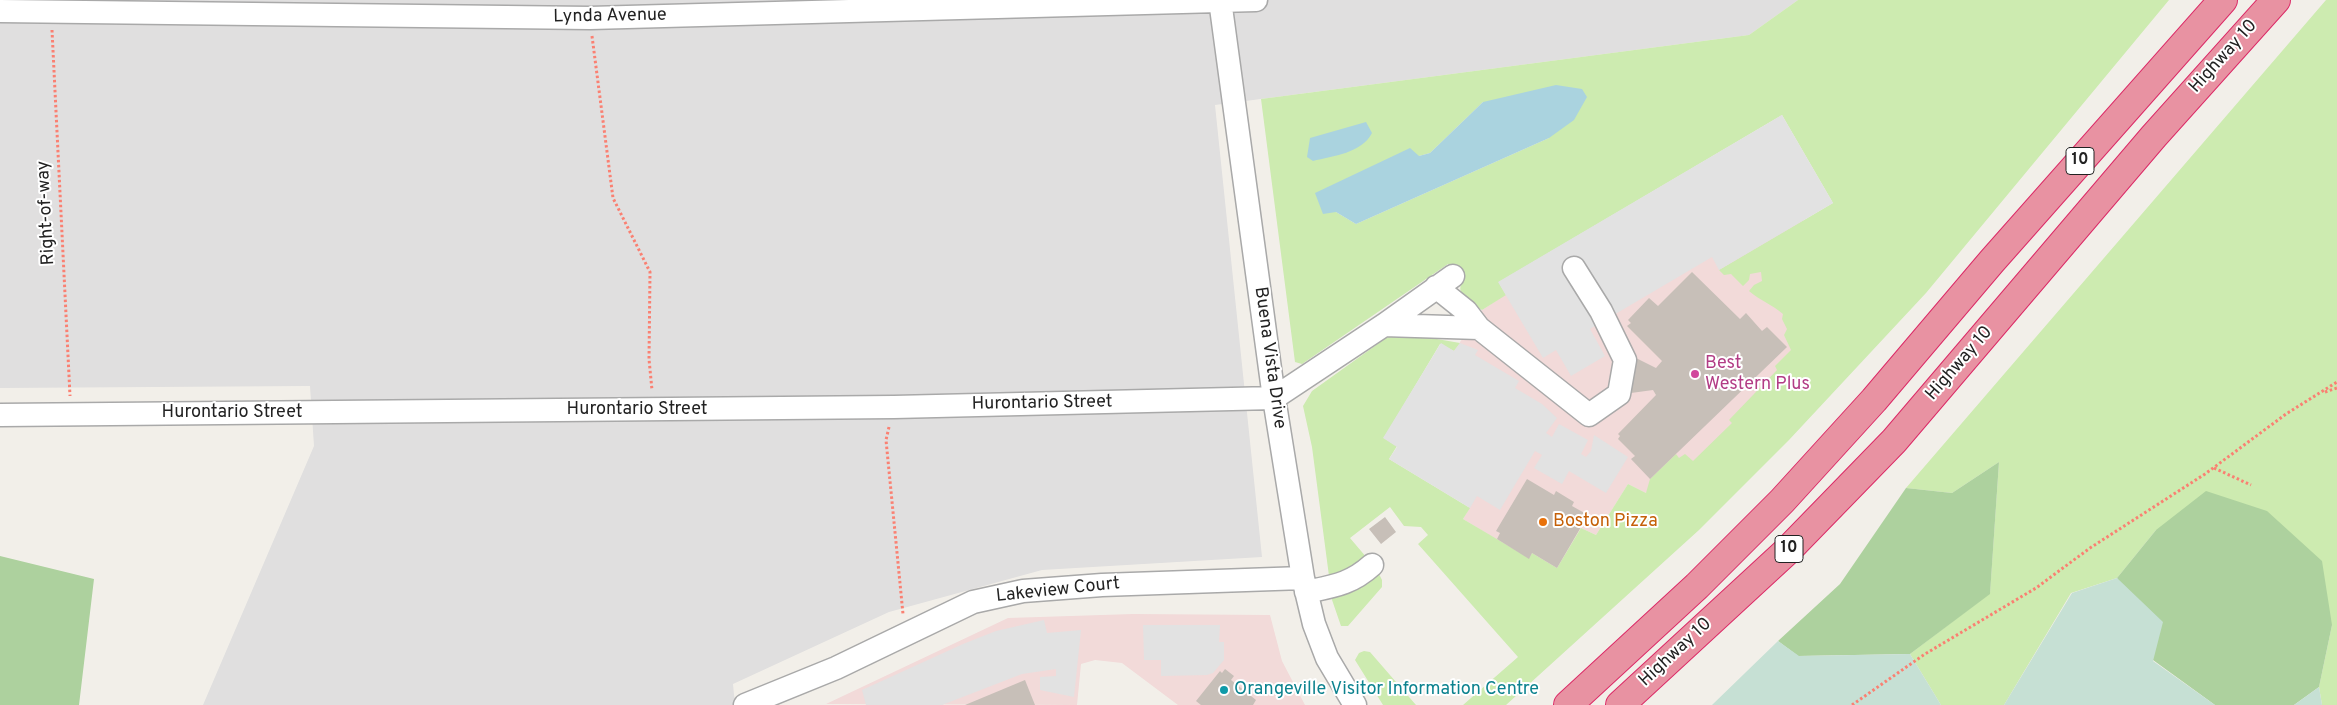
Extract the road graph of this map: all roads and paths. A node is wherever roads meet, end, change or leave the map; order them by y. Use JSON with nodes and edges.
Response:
{"nodes":[{"id":1,"x":1256,"y":0,"type":"edge"},
{"id":2,"x":2223,"y":0,"type":"edge"},
{"id":3,"x":2276,"y":0,"type":"edge"},
{"id":4,"x":1220,"y":1,"type":"edge"},
{"id":5,"x":51,"y":5,"type":"edge"},
{"id":6,"x":589,"y":9,"type":"edge"},
{"id":7,"x":0,"y":11,"type":"edge"},
{"id":8,"x":1574,"y":268,"type":"dead end"},
{"id":9,"x":1384,"y":325,"type":"junction"},
{"id":10,"x":1479,"y":328,"type":"junction"},
{"id":11,"x":2337,"y":382,"type":"edge"},
{"id":12,"x":2337,"y":388,"type":"edge"},
{"id":13,"x":2317,"y":395,"type":"junction"},
{"id":14,"x":1274,"y":398,"type":"junction"},
{"id":15,"x":654,"y":411,"type":"junction"},
{"id":16,"x":71,"y":414,"type":"junction"},
{"id":17,"x":0,"y":415,"type":"edge"},
{"id":18,"x":886,"y":440,"type":"dead end"},
{"id":19,"x":2213,"y":468,"type":"junction"},
{"id":20,"x":2251,"y":485,"type":"dead end"},
{"id":21,"x":1372,"y":565,"type":"dead end"},
{"id":22,"x":1305,"y":585,"type":"junction"},
{"id":23,"x":904,"y":635,"type":"junction"},
{"id":24,"x":1677,"y":651,"type":"junction"},
{"id":25,"x":745,"y":705,"type":"edge"},
{"id":26,"x":1355,"y":705,"type":"edge"},
{"id":27,"x":1568,"y":705,"type":"edge"},
{"id":28,"x":1620,"y":705,"type":"edge"},
{"id":29,"x":1641,"y":705,"type":"edge"},
{"id":30,"x":1852,"y":705,"type":"edge"}],
"edges":[{"from":1,"to":4,"type":"street","name":"Lynda Avenue"},
{"from":2,"to":27,"type":"highway","name":"Highway 10","number":"10"},
{"from":3,"to":24,"type":"highway","name":"Highway 10","number":"10"},
{"from":4,"to":6,"type":"street","name":"Lynda Avenue"},
{"from":4,"to":14,"type":"street","name":"Buena Vista Drive"},
{"from":5,"to":6,"type":"street","name":"Lynda Avenue"},
{"from":5,"to":7,"type":"street","name":"Lynda Avenue"},
{"from":5,"to":16,"type":"path","name":"Right-of-way"},
{"from":6,"to":15,"type":"path"},
{"from":8,"to":10,"type":"street"},
{"from":9,"to":10,"type":"street"},
{"from":9,"to":10,"type":"street"},
{"from":9,"to":14,"type":"street"},
{"from":11,"to":13,"type":"path"},
{"from":12,"to":13,"type":"path"},
{"from":13,"to":19,"type":"path"},
{"from":14,"to":15,"type":"street","name":"Hurontario Street"},
{"from":14,"to":22,"type":"street","name":"Buena Vista Drive"},
{"from":15,"to":16,"type":"street","name":"Hurontario Street"},
{"from":16,"to":17,"type":"street","name":"Hurontario Street"},
{"from":18,"to":23,"type":"path"},
{"from":19,"to":20,"type":"path"},
{"from":19,"to":30,"type":"path"},
{"from":21,"to":22,"type":"street","name":"Lakeview Court"},
{"from":22,"to":23,"type":"street","name":"Lakeview Court"},
{"from":22,"to":26,"type":"street","name":"Buena Vista Drive"},
{"from":23,"to":25,"type":"street","name":"Lakeview Court"},
{"from":24,"to":28,"type":"highway","name":"Highway 10","number":"10"},
{"from":24,"to":29,"type":"highway"}]}
